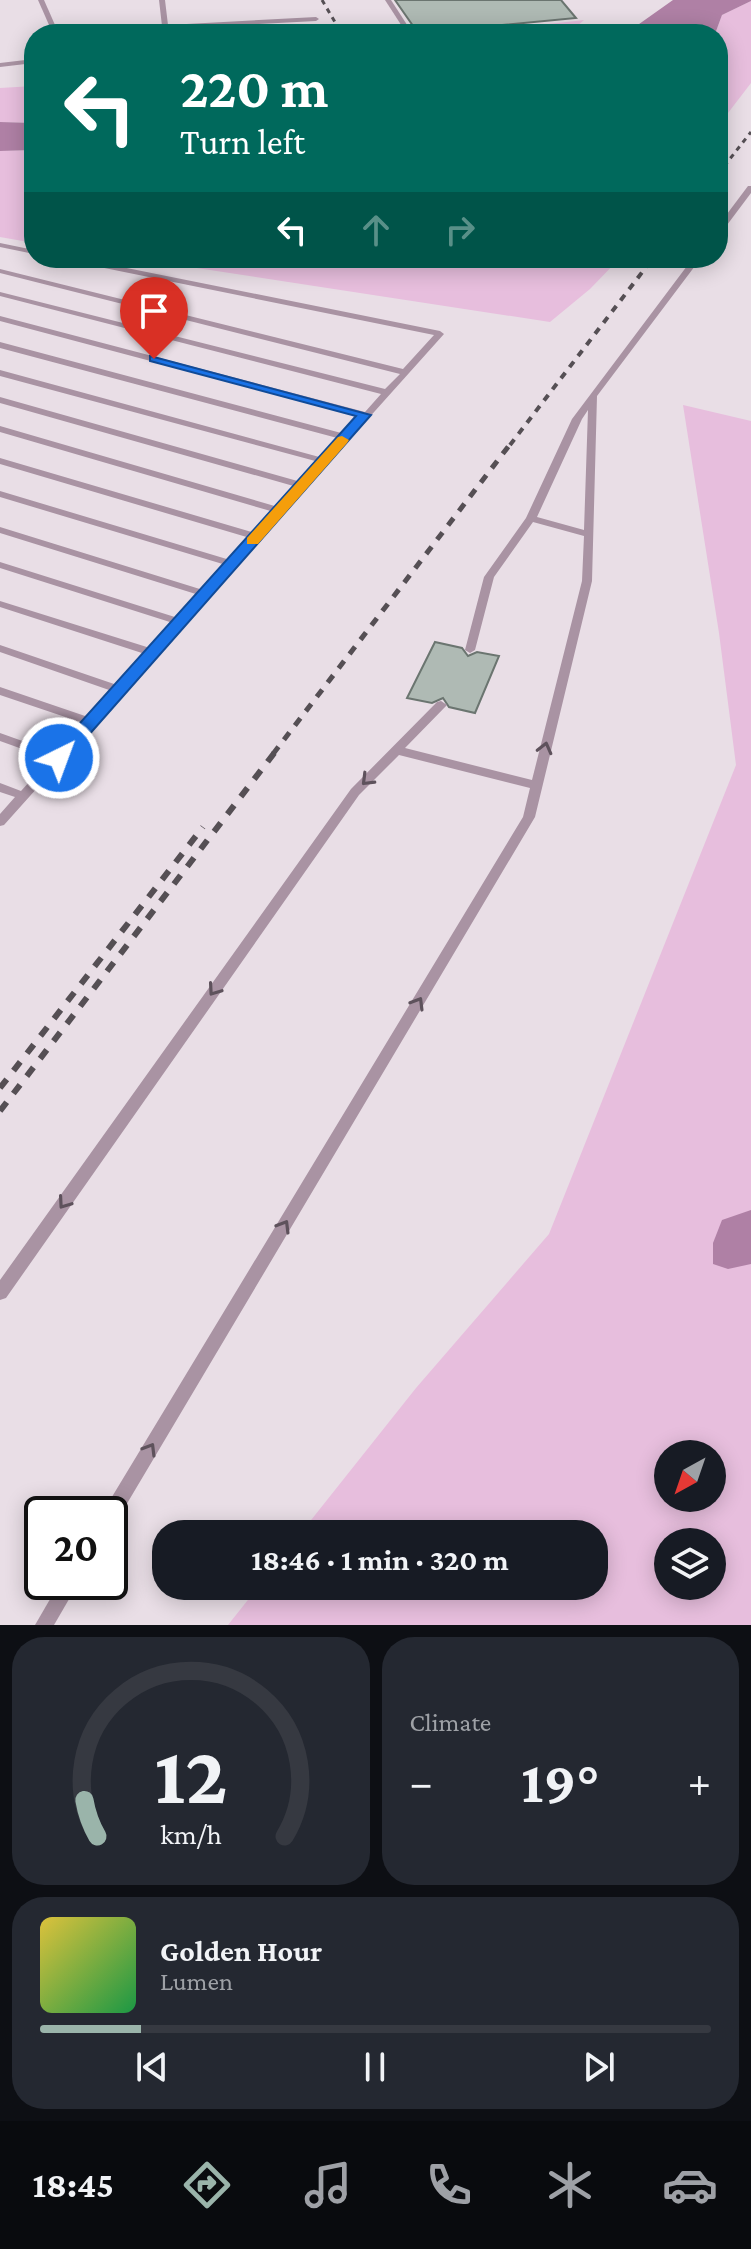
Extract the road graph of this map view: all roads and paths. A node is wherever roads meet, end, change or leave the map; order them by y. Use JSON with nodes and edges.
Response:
{"nodes":[{"id":1,"x":41,"y":0,"type":"edge"},
{"id":2,"x":162,"y":0,"type":"edge"},
{"id":3,"x":388,"y":0,"type":"edge"},
{"id":4,"x":316,"y":19,"type":"dead end"},
{"id":5,"x":52,"y":24,"type":"edge"},
{"id":6,"x":165,"y":24,"type":"edge"},
{"id":7,"x":222,"y":24,"type":"edge"},
{"id":8,"x":404,"y":24,"type":"edge"},
{"id":9,"x":24,"y":62,"type":"edge"},
{"id":10,"x":0,"y":65,"type":"edge"},
{"id":11,"x":751,"y":188,"type":"edge"},
{"id":12,"x":728,"y":218,"type":"edge"},
{"id":13,"x":0,"y":245,"type":"edge"},
{"id":14,"x":24,"y":250,"type":"edge"},
{"id":15,"x":114,"y":268,"type":"edge"},
{"id":16,"x":689,"y":268,"type":"edge"},
{"id":17,"x":0,"y":271,"type":"edge"},
{"id":18,"x":0,"y":294,"type":"edge"},
{"id":19,"x":0,"y":318,"type":"edge"},
{"id":20,"x":0,"y":345,"type":"edge"},
{"id":21,"x":404,"y":372,"type":"junction"},
{"id":22,"x":0,"y":373,"type":"edge"},
{"id":23,"x":385,"y":392,"type":"junction"},
{"id":24,"x":593,"y":396,"type":"junction"},
{"id":25,"x":0,"y":400,"type":"edge"},
{"id":26,"x":365,"y":415,"type":"junction"},
{"id":27,"x":0,"y":429,"type":"edge"},
{"id":28,"x":345,"y":437,"type":"junction"},
{"id":29,"x":0,"y":461,"type":"edge"},
{"id":30,"x":324,"y":461,"type":"junction"},
{"id":31,"x":302,"y":485,"type":"junction"},
{"id":32,"x":0,"y":494,"type":"edge"},
{"id":33,"x":280,"y":511,"type":"junction"},
{"id":34,"x":531,"y":518,"type":"junction"},
{"id":35,"x":0,"y":530,"type":"edge"},
{"id":36,"x":588,"y":534,"type":"junction"},
{"id":37,"x":256,"y":537,"type":"junction"},
{"id":38,"x":233,"y":564,"type":"junction"},
{"id":39,"x":0,"y":565,"type":"edge"},
{"id":40,"x":206,"y":594,"type":"junction"},
{"id":41,"x":0,"y":604,"type":"edge"},
{"id":42,"x":181,"y":622,"type":"junction"},
{"id":43,"x":0,"y":648,"type":"edge"},
{"id":44,"x":470,"y":650,"type":"dead end"},
{"id":45,"x":153,"y":653,"type":"junction"},
{"id":46,"x":121,"y":690,"type":"junction"},
{"id":47,"x":0,"y":691,"type":"edge"},
{"id":48,"x":441,"y":705,"type":"dead end"},
{"id":49,"x":91,"y":722,"type":"junction"},
{"id":50,"x":0,"y":737,"type":"edge"},
{"id":51,"x":396,"y":750,"type":"junction"},
{"id":52,"x":59,"y":758,"type":"junction"},
{"id":53,"x":535,"y":785,"type":"junction"},
{"id":54,"x":0,"y":787,"type":"edge"},
{"id":55,"x":24,"y":796,"type":"junction"},
{"id":56,"x":0,"y":822,"type":"edge"},
{"id":57,"x":0,"y":1293,"type":"edge"},
{"id":58,"x":122,"y":1496,"type":"edge"},
{"id":59,"x":59,"y":1600,"type":"edge"},
{"id":60,"x":44,"y":1625,"type":"edge"}],
"edges":[{"from":1,"to":5,"type":"lane"},
{"from":2,"to":6,"type":"lane"},
{"from":3,"to":8,"type":"lane"},
{"from":4,"to":7,"type":"lane"},
{"from":9,"to":10,"type":"lane"},
{"from":11,"to":12,"type":"lane"},
{"from":13,"to":14,"type":"lane"},
{"from":15,"to":21,"type":"lane"},
{"from":16,"to":24,"type":"lane"},
{"from":17,"to":21,"type":"lane"},
{"from":18,"to":23,"type":"lane"},
{"from":19,"to":26,"type":"lane"},
{"from":20,"to":28,"type":"lane"},
{"from":21,"to":23,"type":"lane"},
{"from":22,"to":30,"type":"lane"},
{"from":23,"to":26,"type":"lane"},
{"from":24,"to":34,"type":"lane"},
{"from":24,"to":36,"type":"lane"},
{"from":25,"to":31,"type":"lane"},
{"from":26,"to":28,"type":"lane"},
{"from":27,"to":33,"type":"lane"},
{"from":28,"to":30,"type":"lane"},
{"from":29,"to":37,"type":"lane"},
{"from":30,"to":31,"type":"lane"},
{"from":31,"to":33,"type":"lane"},
{"from":32,"to":38,"type":"lane"},
{"from":33,"to":37,"type":"lane"},
{"from":34,"to":36,"type":"lane"},
{"from":34,"to":44,"type":"lane"},
{"from":35,"to":40,"type":"lane"},
{"from":53,"to":36,"type":"lane","one_way":true},
{"from":37,"to":38,"type":"lane"},
{"from":38,"to":40,"type":"lane"},
{"from":39,"to":42,"type":"lane"},
{"from":40,"to":42,"type":"lane"},
{"from":41,"to":45,"type":"lane"},
{"from":42,"to":45,"type":"lane"},
{"from":43,"to":46,"type":"lane"},
{"from":45,"to":46,"type":"lane"},
{"from":46,"to":49,"type":"lane"},
{"from":47,"to":49,"type":"lane"},
{"from":48,"to":51,"type":"lane"},
{"from":49,"to":52,"type":"lane"},
{"from":50,"to":52,"type":"lane"},
{"from":51,"to":53,"type":"lane"},
{"from":51,"to":57,"type":"lane","one_way":true},
{"from":52,"to":55,"type":"lane"},
{"from":58,"to":53,"type":"lane","one_way":true},
{"from":54,"to":55,"type":"lane"},
{"from":55,"to":56,"type":"lane"},
{"from":59,"to":60,"type":"lane"}]}
